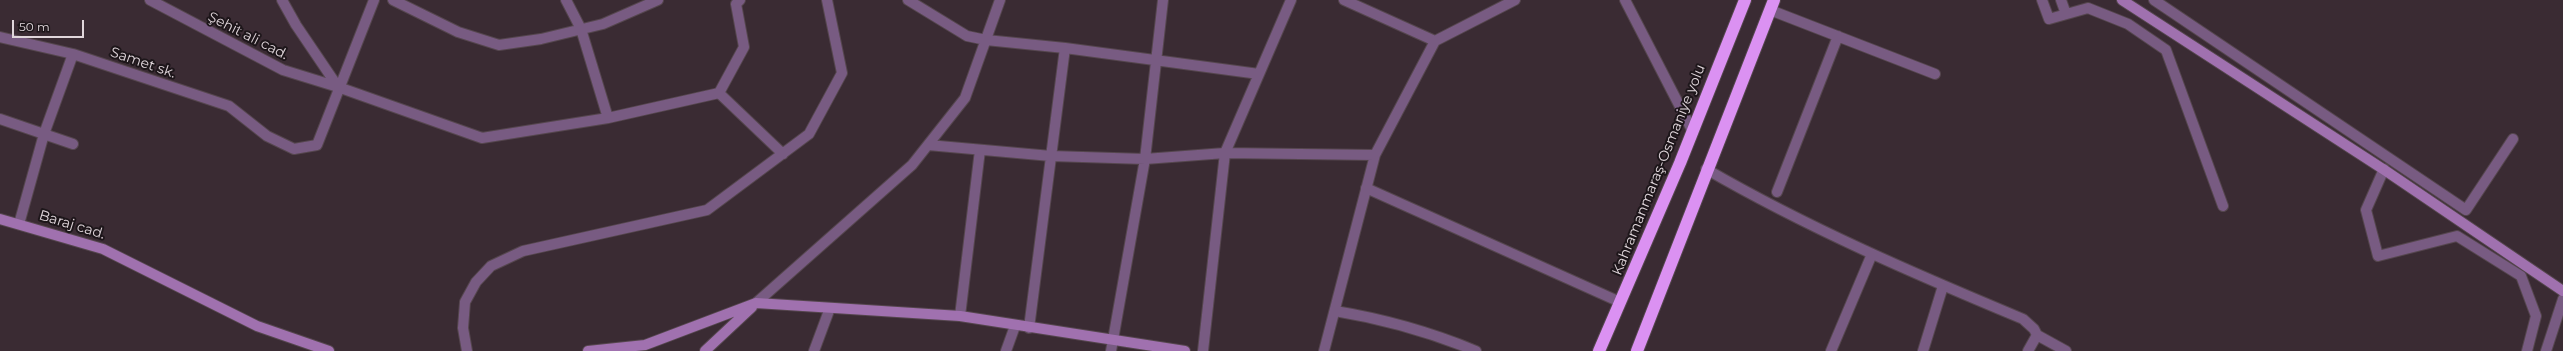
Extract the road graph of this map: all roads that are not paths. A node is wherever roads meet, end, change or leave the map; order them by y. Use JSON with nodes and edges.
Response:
{"nodes":[{"id":1,"x":150,"y":0,"type":"edge"},
{"id":2,"x":282,"y":0,"type":"edge"},
{"id":3,"x":374,"y":0,"type":"edge"},
{"id":4,"x":392,"y":0,"type":"edge"},
{"id":5,"x":566,"y":0,"type":"edge"},
{"id":6,"x":658,"y":0,"type":"edge"},
{"id":7,"x":740,"y":0,"type":"edge"},
{"id":8,"x":827,"y":0,"type":"edge"},
{"id":9,"x":908,"y":0,"type":"edge"},
{"id":10,"x":1000,"y":0,"type":"edge"},
{"id":11,"x":1163,"y":0,"type":"edge"},
{"id":12,"x":1291,"y":0,"type":"edge"},
{"id":13,"x":1344,"y":0,"type":"edge"},
{"id":14,"x":1515,"y":0,"type":"edge"},
{"id":15,"x":1625,"y":0,"type":"edge"},
{"id":16,"x":1745,"y":0,"type":"edge"},
{"id":17,"x":2042,"y":0,"type":"edge"},
{"id":18,"x":2061,"y":0,"type":"edge"},
{"id":19,"x":2122,"y":0,"type":"edge"},
{"id":20,"x":2154,"y":0,"type":"edge"},
{"id":21,"x":1772,"y":5,"type":"edge"},
{"id":22,"x":2066,"y":14,"type":"junction"},
{"id":23,"x":581,"y":29,"type":"junction"},
{"id":24,"x":1838,"y":36,"type":"junction"},
{"id":25,"x":0,"y":37,"type":"edge"},
{"id":26,"x":986,"y":40,"type":"junction"},
{"id":27,"x":1435,"y":41,"type":"junction"},
{"id":28,"x":1065,"y":48,"type":"junction"},
{"id":29,"x":73,"y":54,"type":"junction"},
{"id":30,"x":1156,"y":61,"type":"junction"},
{"id":31,"x":1259,"y":74,"type":"junction"},
{"id":32,"x":1935,"y":74,"type":"dead end"},
{"id":33,"x":338,"y":87,"type":"junction"},
{"id":34,"x":719,"y":93,"type":"junction"},
{"id":35,"x":608,"y":118,"type":"junction"},
{"id":36,"x":0,"y":119,"type":"edge"},
{"id":37,"x":1692,"y":130,"type":"junction"},
{"id":38,"x":44,"y":134,"type":"junction"},
{"id":39,"x":2513,"y":139,"type":"dead end"},
{"id":40,"x":73,"y":144,"type":"dead end"},
{"id":41,"x":928,"y":145,"type":"junction"},
{"id":42,"x":980,"y":150,"type":"junction"},
{"id":43,"x":1225,"y":153,"type":"junction"},
{"id":44,"x":783,"y":154,"type":"junction"},
{"id":45,"x":1375,"y":155,"type":"junction"},
{"id":46,"x":1051,"y":156,"type":"junction"},
{"id":47,"x":1145,"y":158,"type":"junction"},
{"id":48,"x":1706,"y":169,"type":"junction"},
{"id":49,"x":2384,"y":169,"type":"junction"},
{"id":50,"x":1366,"y":188,"type":"junction"},
{"id":51,"x":1777,"y":192,"type":"dead end"},
{"id":52,"x":2223,"y":206,"type":"dead end"},
{"id":53,"x":0,"y":219,"type":"edge"},
{"id":54,"x":19,"y":224,"type":"junction"},
{"id":55,"x":1872,"y":254,"type":"junction"},
{"id":56,"x":1943,"y":286,"type":"junction"},
{"id":57,"x":2563,"y":291,"type":"edge"},
{"id":58,"x":2563,"y":299,"type":"edge"},
{"id":59,"x":1620,"y":302,"type":"junction"},
{"id":60,"x":756,"y":303,"type":"junction"},
{"id":61,"x":830,"y":308,"type":"junction"},
{"id":62,"x":1335,"y":311,"type":"junction"},
{"id":63,"x":960,"y":316,"type":"junction"},
{"id":64,"x":1015,"y":326,"type":"junction"},
{"id":65,"x":1029,"y":328,"type":"junction"},
{"id":66,"x":2036,"y":335,"type":"junction"},
{"id":67,"x":1114,"y":340,"type":"junction"},
{"id":68,"x":329,"y":351,"type":"edge"},
{"id":69,"x":466,"y":351,"type":"edge"},
{"id":70,"x":588,"y":351,"type":"edge"},
{"id":71,"x":705,"y":351,"type":"edge"},
{"id":72,"x":814,"y":351,"type":"edge"},
{"id":73,"x":1006,"y":351,"type":"edge"},
{"id":74,"x":1111,"y":351,"type":"edge"},
{"id":75,"x":1185,"y":351,"type":"edge"},
{"id":76,"x":1202,"y":351,"type":"edge"},
{"id":77,"x":1324,"y":351,"type":"edge"},
{"id":78,"x":1476,"y":351,"type":"edge"},
{"id":79,"x":1599,"y":351,"type":"edge"},
{"id":80,"x":1637,"y":351,"type":"edge"},
{"id":81,"x":1831,"y":351,"type":"edge"},
{"id":82,"x":1923,"y":351,"type":"edge"},
{"id":83,"x":2028,"y":351,"type":"edge"},
{"id":84,"x":2066,"y":351,"type":"edge"},
{"id":85,"x":2526,"y":351,"type":"edge"},
{"id":86,"x":2546,"y":351,"type":"edge"}],
"edges":[{"from":1,"to":33,"type":"street","name":"Şehit ali cad."},
{"from":2,"to":33,"type":"street"},
{"from":3,"to":33,"type":"street"},
{"from":4,"to":23,"type":"street"},
{"from":5,"to":23,"type":"street"},
{"from":6,"to":23,"type":"street"},
{"from":7,"to":34,"type":"street"},
{"from":8,"to":44,"type":"street"},
{"from":9,"to":26,"type":"street"},
{"from":10,"to":26,"type":"street"},
{"from":11,"to":30,"type":"street"},
{"from":12,"to":31,"type":"street"},
{"from":13,"to":27,"type":"street"},
{"from":14,"to":27,"type":"street"},
{"from":15,"to":37,"type":"street"},
{"from":16,"to":37,"type":"highway","name":"Kahramanmaraş-Osmaniye yolu"},
{"from":17,"to":22,"type":"street"},
{"from":18,"to":22,"type":"street"},
{"from":19,"to":49,"type":"street"},
{"from":20,"to":39,"type":"street"},
{"from":21,"to":24,"type":"street"},
{"from":21,"to":48,"type":"highway"},
{"from":22,"to":52,"type":"street"},
{"from":23,"to":35,"type":"street"},
{"from":24,"to":32,"type":"street"},
{"from":24,"to":51,"type":"street"},
{"from":25,"to":29,"type":"street","name":"Samet sk."},
{"from":26,"to":28,"type":"street"},
{"from":26,"to":41,"type":"street"},
{"from":27,"to":45,"type":"street"},
{"from":28,"to":30,"type":"street"},
{"from":28,"to":46,"type":"street"},
{"from":29,"to":33,"type":"street","name":"Samet sk."},
{"from":29,"to":38,"type":"street"},
{"from":30,"to":31,"type":"street"},
{"from":30,"to":47,"type":"street"},
{"from":31,"to":43,"type":"street"},
{"from":33,"to":35,"type":"street","name":"Şehit ali cad."},
{"from":34,"to":35,"type":"street","name":"Şehit ali cad."},
{"from":34,"to":44,"type":"street"},
{"from":36,"to":38,"type":"street"},
{"from":37,"to":59,"type":"highway","name":"Kahramanmaraş-Osmaniye yolu"},
{"from":38,"to":40,"type":"street"},
{"from":38,"to":54,"type":"street"},
{"from":41,"to":42,"type":"street"},
{"from":41,"to":60,"type":"street"},
{"from":42,"to":46,"type":"street"},
{"from":42,"to":63,"type":"street"},
{"from":43,"to":45,"type":"street"},
{"from":43,"to":47,"type":"street"},
{"from":43,"to":76,"type":"street"},
{"from":44,"to":69,"type":"street"},
{"from":45,"to":50,"type":"street"},
{"from":46,"to":47,"type":"street"},
{"from":46,"to":65,"type":"street"},
{"from":47,"to":67,"type":"street"},
{"from":48,"to":55,"type":"street"},
{"from":48,"to":80,"type":"highway"},
{"from":49,"to":57,"type":"street"},
{"from":49,"to":85,"type":"street"},
{"from":50,"to":59,"type":"street"},
{"from":50,"to":62,"type":"street"},
{"from":53,"to":54,"type":"street","name":"Baraj cad."},
{"from":54,"to":68,"type":"street","name":"Baraj cad."},
{"from":55,"to":56,"type":"street"},
{"from":55,"to":81,"type":"street"},
{"from":56,"to":66,"type":"street"},
{"from":56,"to":82,"type":"street"},
{"from":58,"to":86,"type":"street"},
{"from":59,"to":79,"type":"highway","name":"Kahramanmaraş-Osmaniye yolu"},
{"from":60,"to":61,"type":"street"},
{"from":60,"to":70,"type":"street"},
{"from":60,"to":71,"type":"street"},
{"from":61,"to":63,"type":"street"},
{"from":61,"to":72,"type":"street"},
{"from":62,"to":77,"type":"street"},
{"from":62,"to":78,"type":"street"},
{"from":63,"to":64,"type":"street"},
{"from":64,"to":65,"type":"street"},
{"from":64,"to":73,"type":"street"},
{"from":65,"to":67,"type":"street"},
{"from":66,"to":83,"type":"street"},
{"from":66,"to":84,"type":"street"},
{"from":67,"to":74,"type":"street"},
{"from":67,"to":75,"type":"street"}]}
